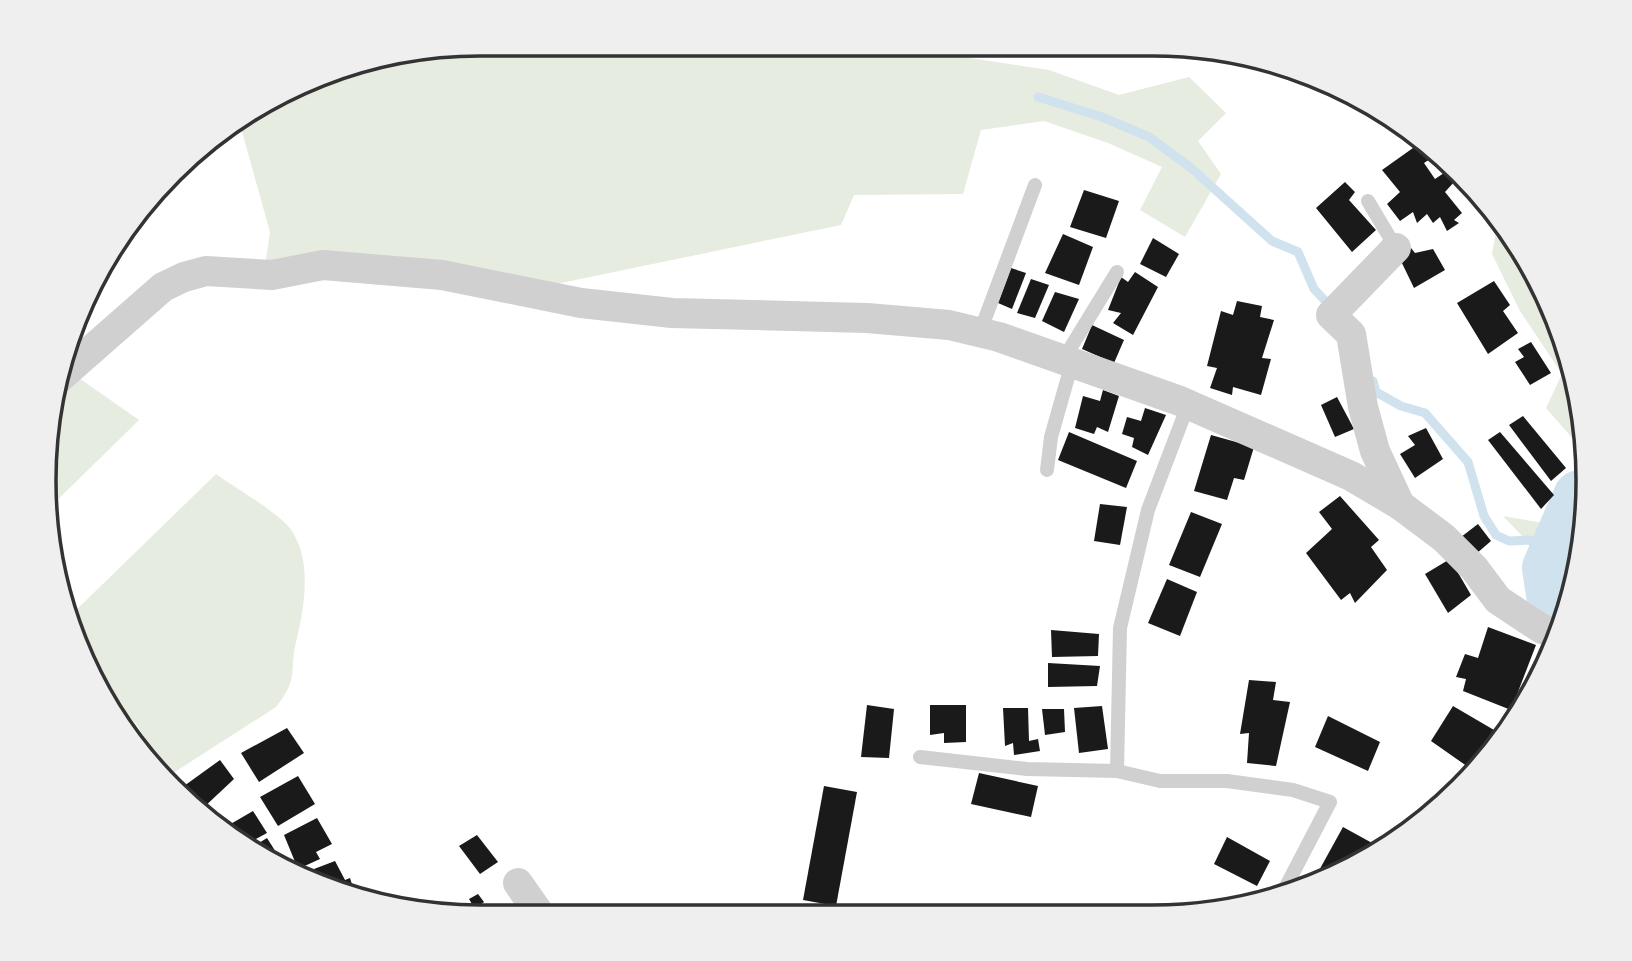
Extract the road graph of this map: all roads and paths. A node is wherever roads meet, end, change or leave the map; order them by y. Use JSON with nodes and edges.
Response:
{"nodes":[{"id":1,"x":1035,"y":185,"type":"dead end"},
{"id":2,"x":1368,"y":201,"type":"dead end"},
{"id":3,"x":1396,"y":248,"type":"joint"},
{"id":4,"x":1117,"y":272,"type":"dead end"},
{"id":5,"x":980,"y":332,"type":"junction"},
{"id":6,"x":1068,"y":361,"type":"junction"},
{"id":7,"x":71,"y":368,"type":"edge"},
{"id":8,"x":1188,"y":405,"type":"junction"},
{"id":9,"x":1047,"y":470,"type":"dead end"},
{"id":10,"x":1399,"y":505,"type":"junction"},
{"id":11,"x":1547,"y":630,"type":"edge"},
{"id":12,"x":920,"y":757,"type":"dead end"},
{"id":13,"x":1117,"y":771,"type":"junction"},
{"id":14,"x":1288,"y":882,"type":"edge"},
{"id":15,"x":517,"y":883,"type":"dead end"},
{"id":16,"x":533,"y":905,"type":"edge"}],
"edges":[{"from":1,"to":5,"type":"lane"},
{"from":2,"to":3,"type":"lane"},
{"from":3,"to":10,"type":"street"},
{"from":4,"to":6,"type":"lane"},
{"from":5,"to":6,"type":"street"},
{"from":5,"to":7,"type":"street"},
{"from":6,"to":8,"type":"street"},
{"from":6,"to":9,"type":"lane"},
{"from":8,"to":10,"type":"street"},
{"from":8,"to":13,"type":"lane"},
{"from":10,"to":11,"type":"street"},
{"from":12,"to":13,"type":"lane"},
{"from":13,"to":14,"type":"lane"},
{"from":15,"to":16,"type":"street"}]}
